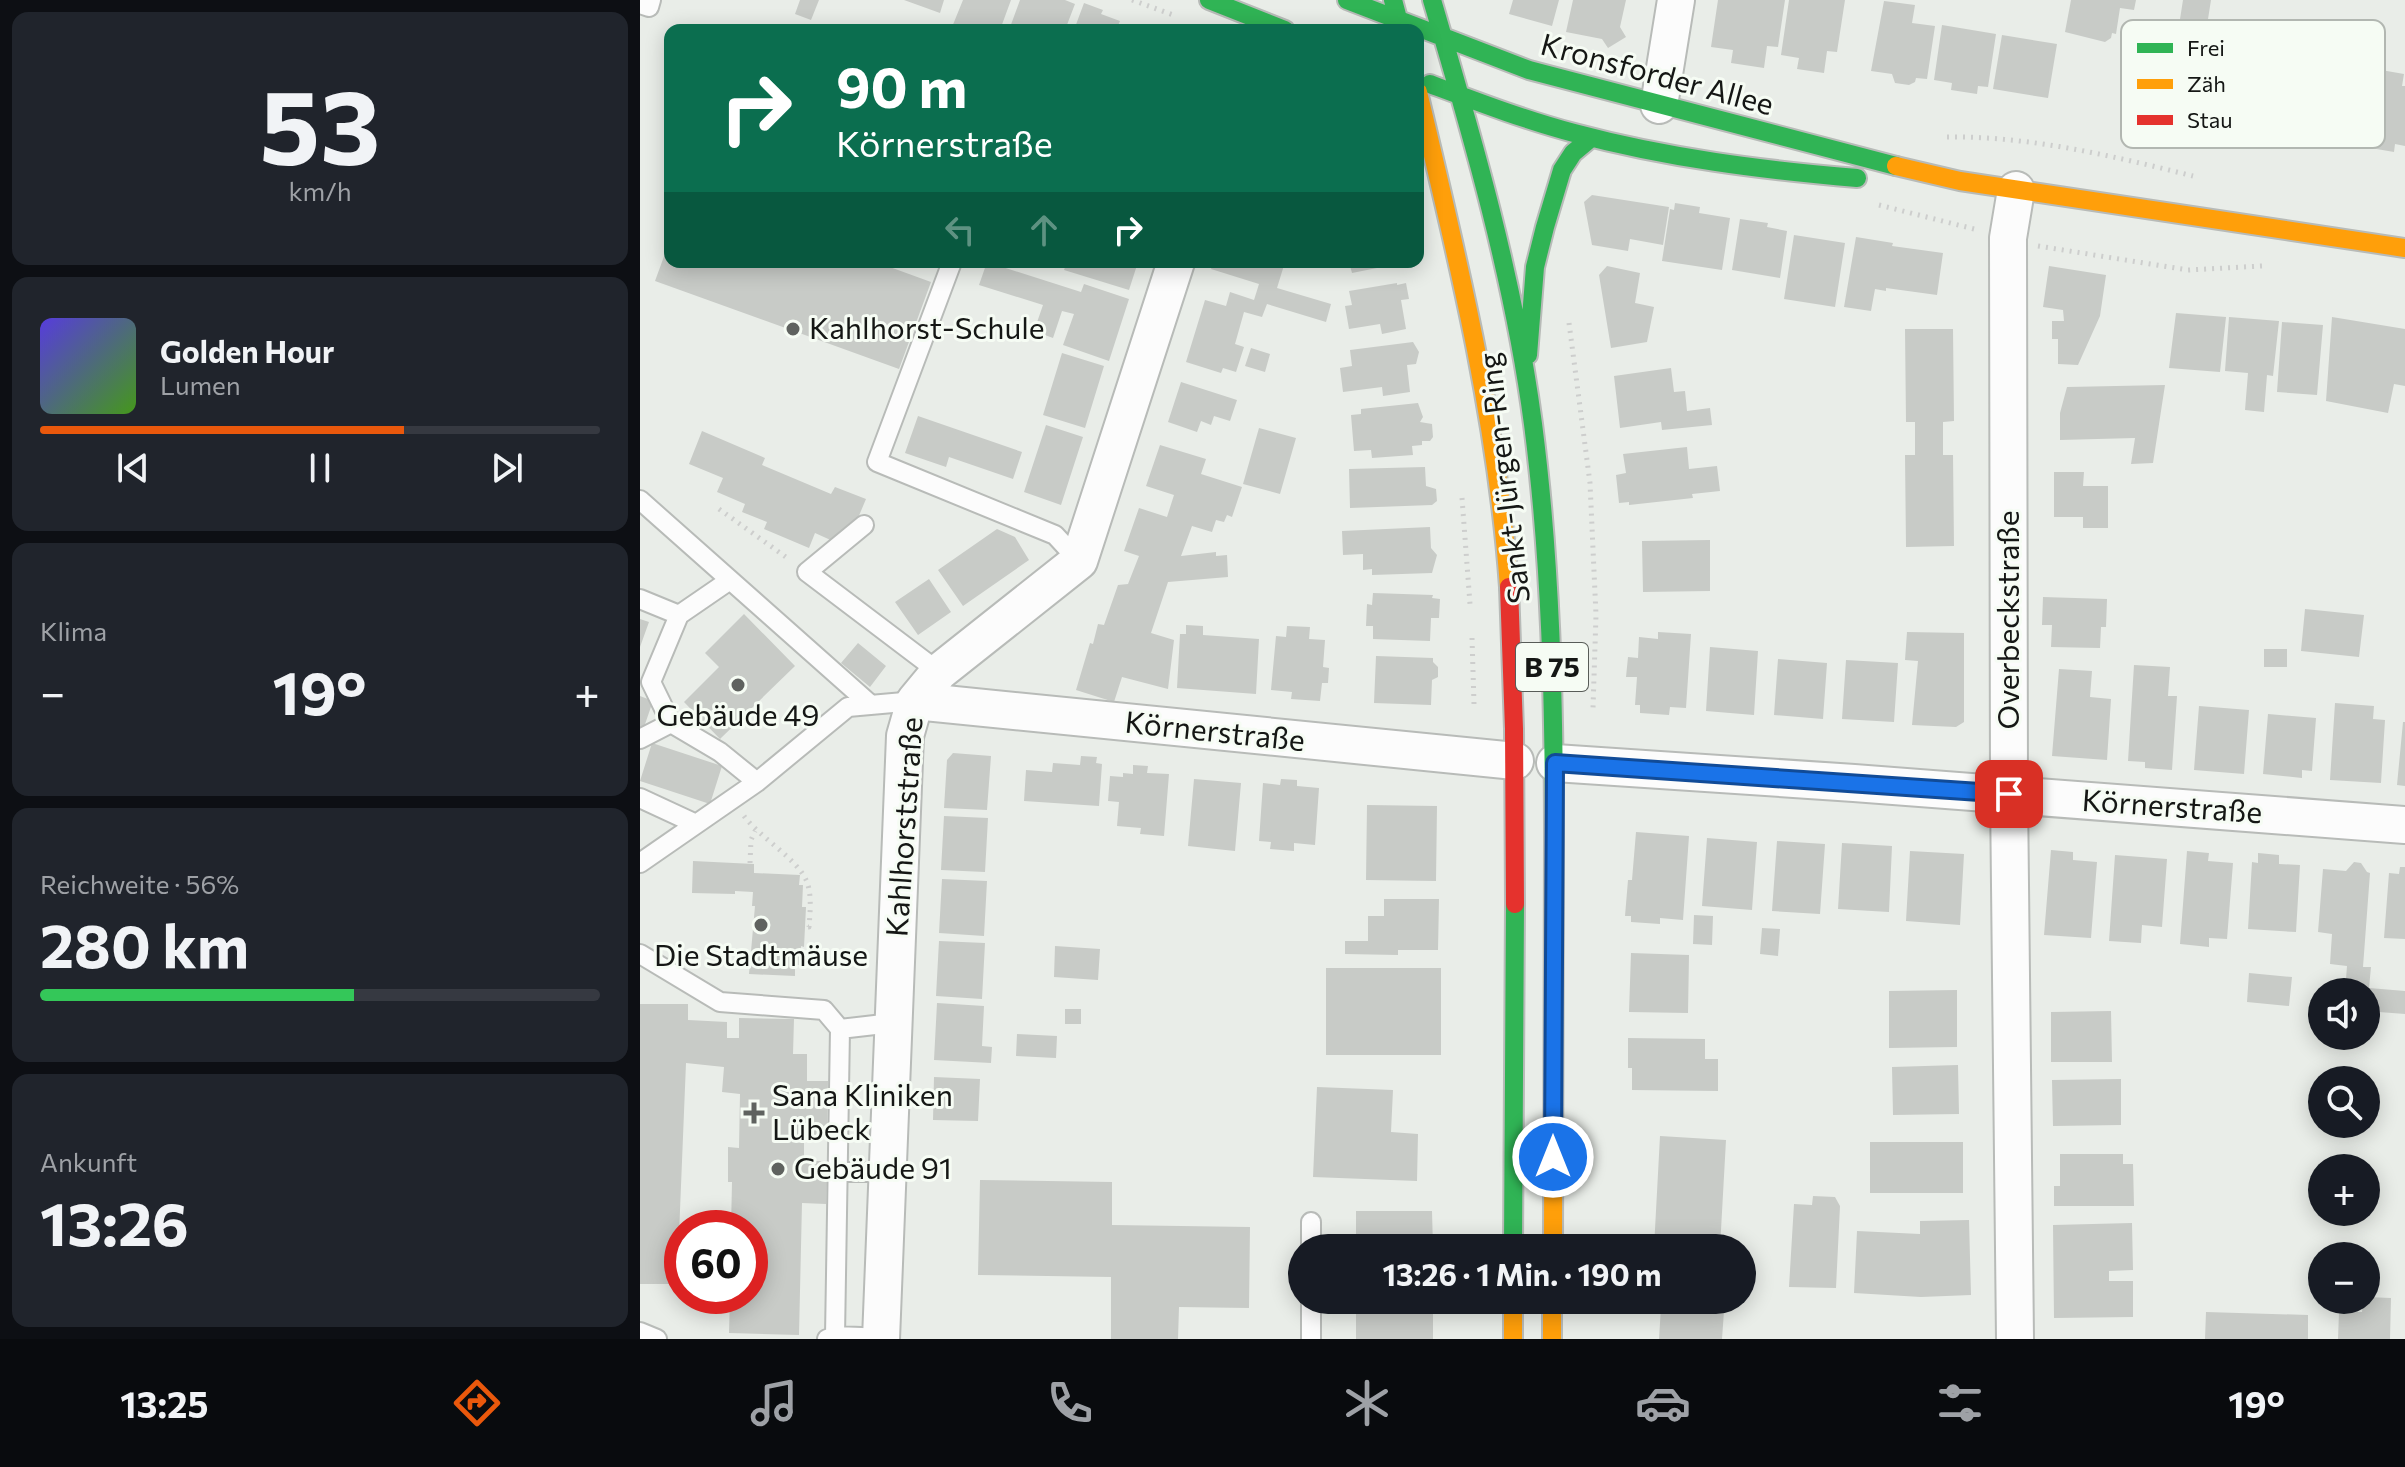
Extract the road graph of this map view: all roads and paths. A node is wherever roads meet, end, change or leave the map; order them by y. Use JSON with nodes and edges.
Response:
{"nodes":[{"id":1,"x":651,"y":0,"type":"edge"},
{"id":2,"x":1209,"y":0,"type":"edge"},
{"id":3,"x":1347,"y":0,"type":"edge"},
{"id":4,"x":1393,"y":0,"type":"edge"},
{"id":5,"x":1432,"y":0,"type":"edge"},
{"id":6,"x":1676,"y":0,"type":"edge"},
{"id":7,"x":640,"y":4,"type":"edge"},
{"id":8,"x":1261,"y":24,"type":"edge"},
{"id":9,"x":1396,"y":24,"type":"edge"},
{"id":10,"x":1399,"y":24,"type":"edge"},
{"id":11,"x":1424,"y":34,"type":"edge"},
{"id":12,"x":1444,"y":40,"type":"junction"},
{"id":13,"x":1424,"y":81,"type":"edge"},
{"id":14,"x":1461,"y":95,"type":"junction"},
{"id":15,"x":1659,"y":105,"type":"junction"},
{"id":16,"x":1424,"y":117,"type":"edge"},
{"id":17,"x":1591,"y":138,"type":"junction"},
{"id":18,"x":1935,"y":138,"type":"dead end"},
{"id":19,"x":2198,"y":177,"type":"dead end"},
{"id":20,"x":1960,"y":181,"type":"junction"},
{"id":21,"x":2016,"y":190,"type":"junction"},
{"id":22,"x":1878,"y":205,"type":"dead end"},
{"id":23,"x":2008,"y":238,"type":"junction"},
{"id":24,"x":2405,"y":248,"type":"edge"},
{"id":25,"x":2264,"y":266,"type":"dead end"},
{"id":26,"x":950,"y":268,"type":"edge"},
{"id":27,"x":1174,"y":268,"type":"edge"},
{"id":28,"x":1568,"y":316,"type":"dead end"},
{"id":29,"x":1525,"y":381,"type":"junction"},
{"id":30,"x":640,"y":500,"type":"edge"},
{"id":31,"x":719,"y":509,"type":"dead end"},
{"id":32,"x":864,"y":525,"type":"dead end"},
{"id":33,"x":1079,"y":561,"type":"junction"},
{"id":34,"x":807,"y":572,"type":"junction"},
{"id":35,"x":730,"y":580,"type":"junction"},
{"id":36,"x":640,"y":599,"type":"edge"},
{"id":37,"x":679,"y":615,"type":"junction"},
{"id":38,"x":1596,"y":615,"type":"dead end"},
{"id":39,"x":939,"y":672,"type":"junction"},
{"id":40,"x":915,"y":701,"type":"junction"},
{"id":41,"x":871,"y":705,"type":"junction"},
{"id":42,"x":671,"y":723,"type":"junction"},
{"id":43,"x":640,"y":739,"type":"edge"},
{"id":44,"x":1515,"y":761,"type":"junction"},
{"id":45,"x":1555,"y":763,"type":"junction"},
{"id":46,"x":757,"y":782,"type":"junction"},
{"id":47,"x":2009,"y":794,"type":"junction"},
{"id":48,"x":640,"y":798,"type":"edge"},
{"id":49,"x":696,"y":824,"type":"junction"},
{"id":50,"x":2405,"y":825,"type":"edge"},
{"id":51,"x":640,"y":863,"type":"edge"},
{"id":52,"x":750,"y":863,"type":"dead end"},
{"id":53,"x":805,"y":927,"type":"dead end"},
{"id":54,"x":640,"y":954,"type":"edge"},
{"id":55,"x":892,"y":1023,"type":"junction"},
{"id":56,"x":840,"y":1029,"type":"junction"},
{"id":57,"x":837,"y":1172,"type":"junction"},
{"id":58,"x":886,"y":1172,"type":"junction"},
{"id":59,"x":1311,"y":1222,"type":"dead end"},
{"id":60,"x":1311,"y":1234,"type":"edge"},
{"id":61,"x":1513,"y":1234,"type":"edge"},
{"id":62,"x":1553,"y":1234,"type":"edge"},
{"id":63,"x":1311,"y":1314,"type":"edge"},
{"id":64,"x":1513,"y":1314,"type":"edge"},
{"id":65,"x":1552,"y":1314,"type":"edge"},
{"id":66,"x":640,"y":1332,"type":"edge"},
{"id":67,"x":831,"y":1338,"type":"edge"},
{"id":68,"x":885,"y":1338,"type":"edge"},
{"id":69,"x":657,"y":1339,"type":"edge"},
{"id":70,"x":1311,"y":1339,"type":"edge"},
{"id":71,"x":1513,"y":1339,"type":"edge"},
{"id":72,"x":1552,"y":1339,"type":"edge"},
{"id":73,"x":2015,"y":1339,"type":"edge"}],
"edges":[{"from":1,"to":7,"type":"lane"},
{"from":2,"to":8,"type":"main road"},
{"from":3,"to":9,"type":"main road","name":"Kronsforder Allee"},
{"from":4,"to":10,"type":"main road"},
{"from":5,"to":12,"type":"main road","name":"Sankt-Jürgen-Ring","number":"B 75"},
{"from":6,"to":15,"type":"street"},
{"from":11,"to":12,"type":"main road","name":"Kronsforder Allee"},
{"from":12,"to":14,"type":"main road","name":"Sankt-Jürgen-Ring","number":"B 75"},
{"from":12,"to":15,"type":"main road","name":"Kronsforder Allee"},
{"from":13,"to":14,"type":"main road","name":"Kronsforder Allee"},
{"from":14,"to":17,"type":"main road","name":"Kronsforder Allee"},
{"from":14,"to":29,"type":"main road","name":"Sankt-Jürgen-Ring","number":"B 75"},
{"from":15,"to":20,"type":"main road","name":"Kronsforder Allee"},
{"from":16,"to":44,"type":"main road","name":"Sankt-Jürgen-Ring","number":"B 75"},
{"from":17,"to":20,"type":"main road","name":"Kronsforder Allee"},
{"from":17,"to":29,"type":"main road"},
{"from":18,"to":19,"type":"path"},
{"from":20,"to":21,"type":"main road","name":"Kronsforder Allee"},
{"from":21,"to":23,"type":"street","name":"Overbeckstraße"},
{"from":21,"to":24,"type":"main road","name":"Kronsforder Allee"},
{"from":22,"to":23,"type":"path"},
{"from":23,"to":25,"type":"path"},
{"from":23,"to":47,"type":"street","name":"Overbeckstraße"},
{"from":26,"to":33,"type":"lane"},
{"from":27,"to":33,"type":"street"},
{"from":28,"to":38,"type":"path"},
{"from":29,"to":45,"type":"main road","name":"Sankt-Jürgen-Ring","number":"B 75"},
{"from":30,"to":35,"type":"lane"},
{"from":31,"to":34,"type":"path"},
{"from":32,"to":34,"type":"lane"},
{"from":33,"to":39,"type":"street","name":"Kahlhorststraße"},
{"from":34,"to":39,"type":"lane"},
{"from":35,"to":37,"type":"lane"},
{"from":35,"to":41,"type":"lane"},
{"from":36,"to":37,"type":"lane"},
{"from":37,"to":42,"type":"lane"},
{"from":39,"to":40,"type":"street","name":"Kahlhorststraße"},
{"from":40,"to":41,"type":"lane"},
{"from":40,"to":44,"type":"street","name":"Körnerstraße"},
{"from":40,"to":55,"type":"street","name":"Kahlhorststraße"},
{"from":41,"to":46,"type":"lane"},
{"from":42,"to":43,"type":"lane"},
{"from":42,"to":46,"type":"lane"},
{"from":44,"to":61,"type":"main road","name":"Sankt-Jürgen-Ring","number":"B 75"},
{"from":45,"to":47,"type":"street","name":"Körnerstraße"},
{"from":45,"to":62,"type":"main road","name":"Sankt-Jürgen-Ring","number":"B 75"},
{"from":46,"to":49,"type":"lane"},
{"from":47,"to":50,"type":"street","name":"Körnerstraße"},
{"from":47,"to":73,"type":"street","name":"Overbeckstraße"},
{"from":48,"to":49,"type":"lane"},
{"from":49,"to":51,"type":"lane"},
{"from":52,"to":53,"type":"path"},
{"from":54,"to":56,"type":"lane"},
{"from":55,"to":56,"type":"lane"},
{"from":55,"to":58,"type":"street","name":"Kahlhorststraße"},
{"from":56,"to":57,"type":"lane"},
{"from":57,"to":58,"type":"lane"},
{"from":57,"to":67,"type":"lane"},
{"from":58,"to":68,"type":"street","name":"Kahlhorststraße"},
{"from":59,"to":60,"type":"lane"},
{"from":63,"to":70,"type":"lane"},
{"from":64,"to":71,"type":"main road"},
{"from":65,"to":72,"type":"main road"},
{"from":66,"to":69,"type":"lane"},
{"from":67,"to":68,"type":"lane"}]}
